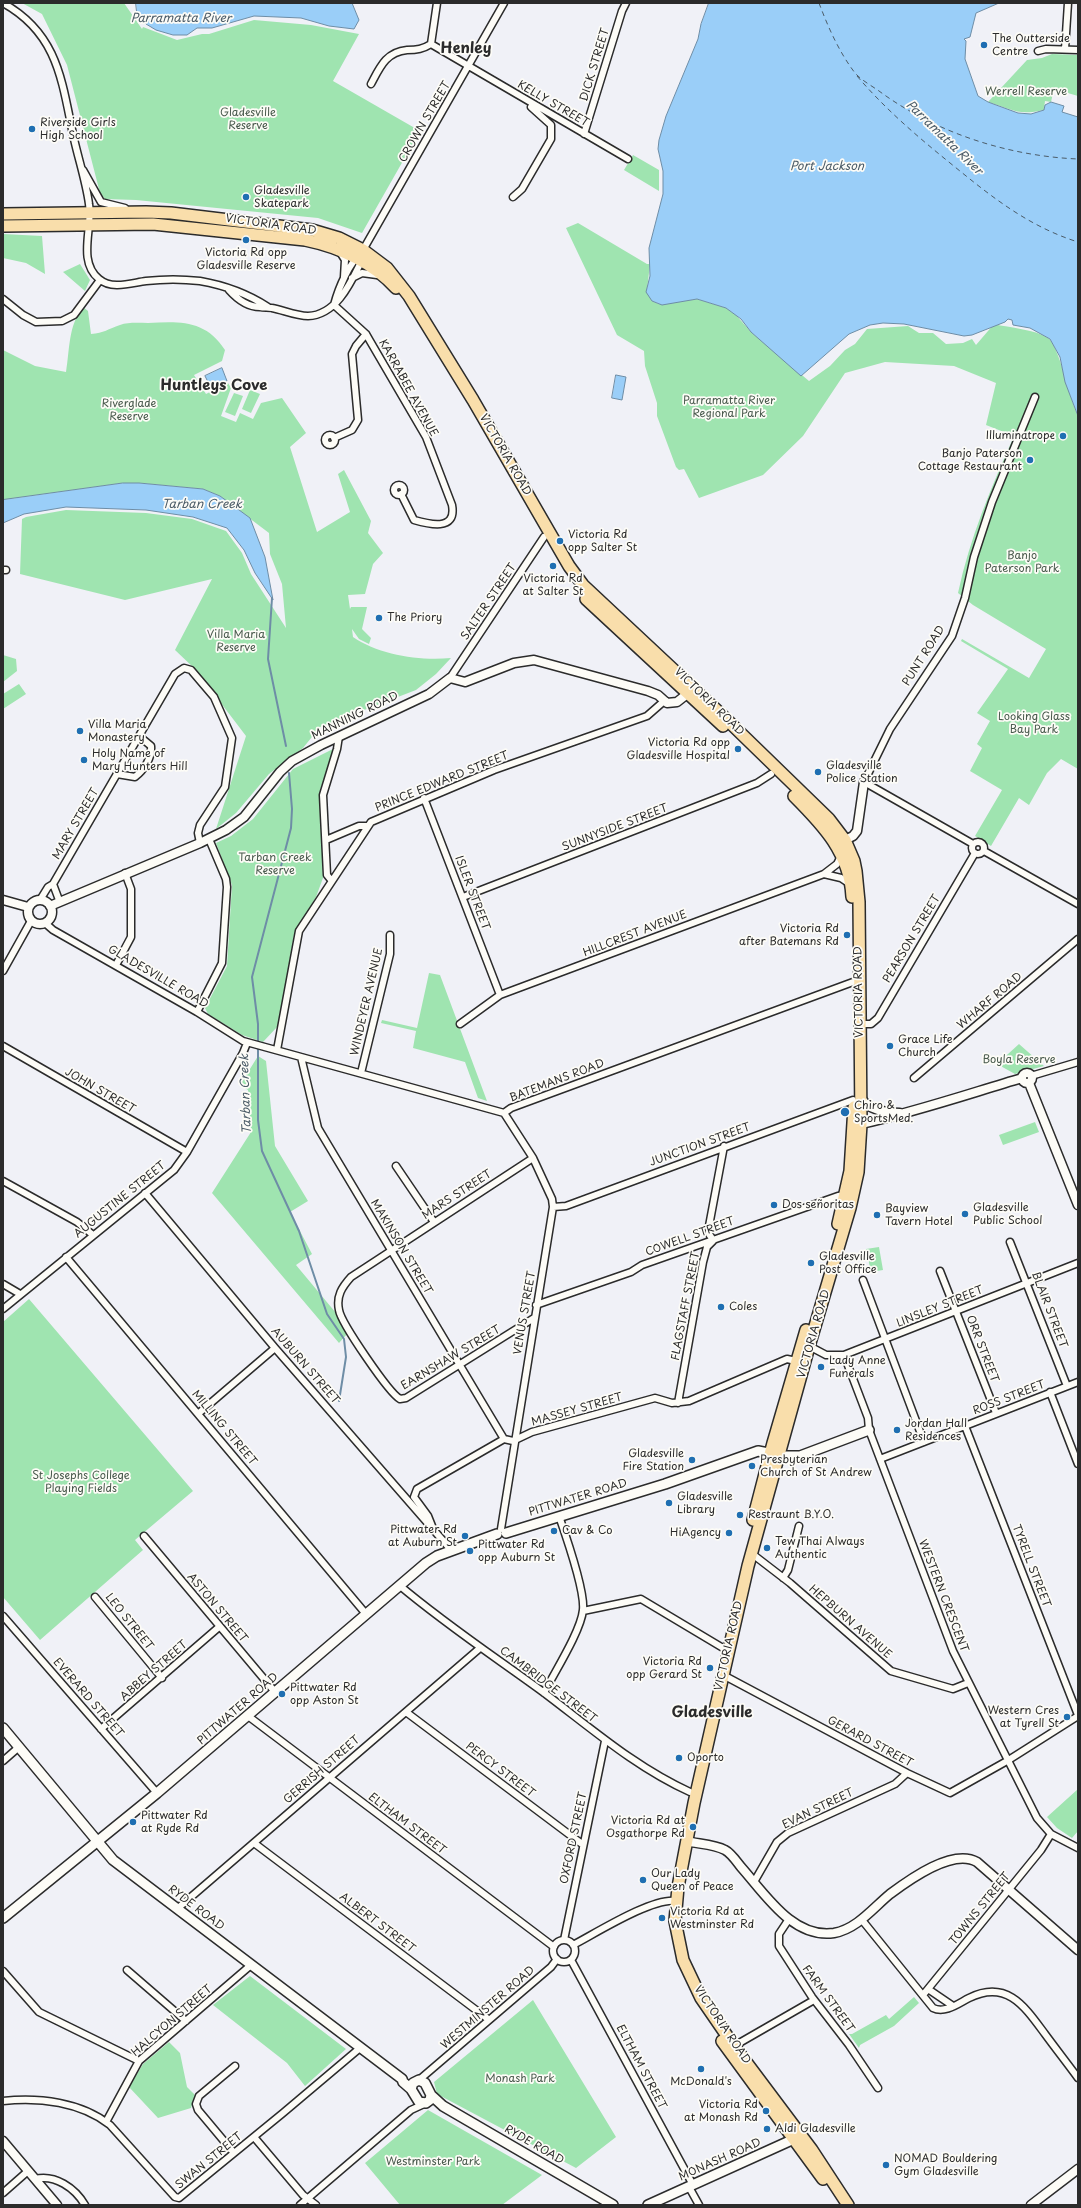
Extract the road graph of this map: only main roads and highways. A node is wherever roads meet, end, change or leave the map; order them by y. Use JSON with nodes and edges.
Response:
{"nodes":[{"id":1,"x":3,"y":214,"type":"edge"},
{"id":2,"x":89,"y":219,"type":"junction"},
{"id":3,"x":3,"y":226,"type":"edge"},
{"id":4,"x":360,"y":256,"type":"junction"},
{"id":5,"x":691,"y":691,"type":"junction"},
{"id":6,"x":841,"y":842,"type":"junction"},
{"id":7,"x":857,"y":1097,"type":"junction"},
{"id":8,"x":849,"y":1196,"type":"junction"},
{"id":9,"x":869,"y":1430,"type":"road end"},
{"id":10,"x":774,"y":1453,"type":"junction"},
{"id":11,"x":3,"y":1728,"type":"edge"},
{"id":12,"x":96,"y":1841,"type":"junction"},
{"id":13,"x":673,"y":1900,"type":"junction"},
{"id":14,"x":3,"y":1918,"type":"edge"},
{"id":15,"x":418,"y":2083,"type":"junction"},
{"id":16,"x":425,"y":2100,"type":"junction"},
{"id":17,"x":797,"y":2137,"type":"junction"},
{"id":18,"x":613,"y":2205,"type":"edge"},
{"id":19,"x":648,"y":2205,"type":"edge"},
{"id":20,"x":840,"y":2205,"type":"edge"},
{"id":21,"x":848,"y":2205,"type":"edge"}],
"edges":[{"from":1,"to":2,"type":"highway","name":"VICTORIA ROAD"},
{"from":2,"to":3,"type":"highway","name":"VICTORIA ROAD"},
{"from":2,"to":4,"type":"highway","name":"VICTORIA ROAD"},
{"from":2,"to":4,"type":"highway","name":"VICTORIA ROAD"},
{"from":4,"to":5,"type":"highway","name":"VICTORIA ROAD"},
{"from":4,"to":5,"type":"highway","name":"VICTORIA ROAD"},
{"from":5,"to":6,"type":"highway","name":"VICTORIA ROAD"},
{"from":5,"to":6,"type":"highway","name":"VICTORIA ROAD"},
{"from":6,"to":7,"type":"highway","name":"VICTORIA ROAD"},
{"from":6,"to":7,"type":"highway","name":"VICTORIA ROAD"},
{"from":7,"to":8,"type":"highway","name":"VICTORIA ROAD"},
{"from":8,"to":10,"type":"highway","name":"VICTORIA ROAD"},
{"from":8,"to":10,"type":"highway","name":"VICTORIA ROAD"},
{"from":9,"to":10,"type":"main road","name":"PITTWATER ROAD"},
{"from":10,"to":12,"type":"main road","name":"PITTWATER ROAD"},
{"from":10,"to":13,"type":"highway","name":"VICTORIA ROAD"},
{"from":10,"to":13,"type":"highway","name":"VICTORIA ROAD"},
{"from":11,"to":12,"type":"main road","name":"RYDE ROAD"},
{"from":12,"to":14,"type":"main road","name":"PITTWATER ROAD"},
{"from":12,"to":15,"type":"main road","name":"RYDE ROAD"},
{"from":13,"to":17,"type":"highway","name":"VICTORIA ROAD"},
{"from":13,"to":17,"type":"highway","name":"VICTORIA ROAD"},
{"from":15,"to":16,"type":"main road"},
{"from":15,"to":16,"type":"main road"},
{"from":16,"to":18,"type":"main road","name":"RYDE ROAD"},
{"from":17,"to":19,"type":"main road","name":"MONASH ROAD"},
{"from":17,"to":20,"type":"highway","name":"VICTORIA ROAD"},
{"from":17,"to":21,"type":"highway","name":"VICTORIA ROAD"}]}
